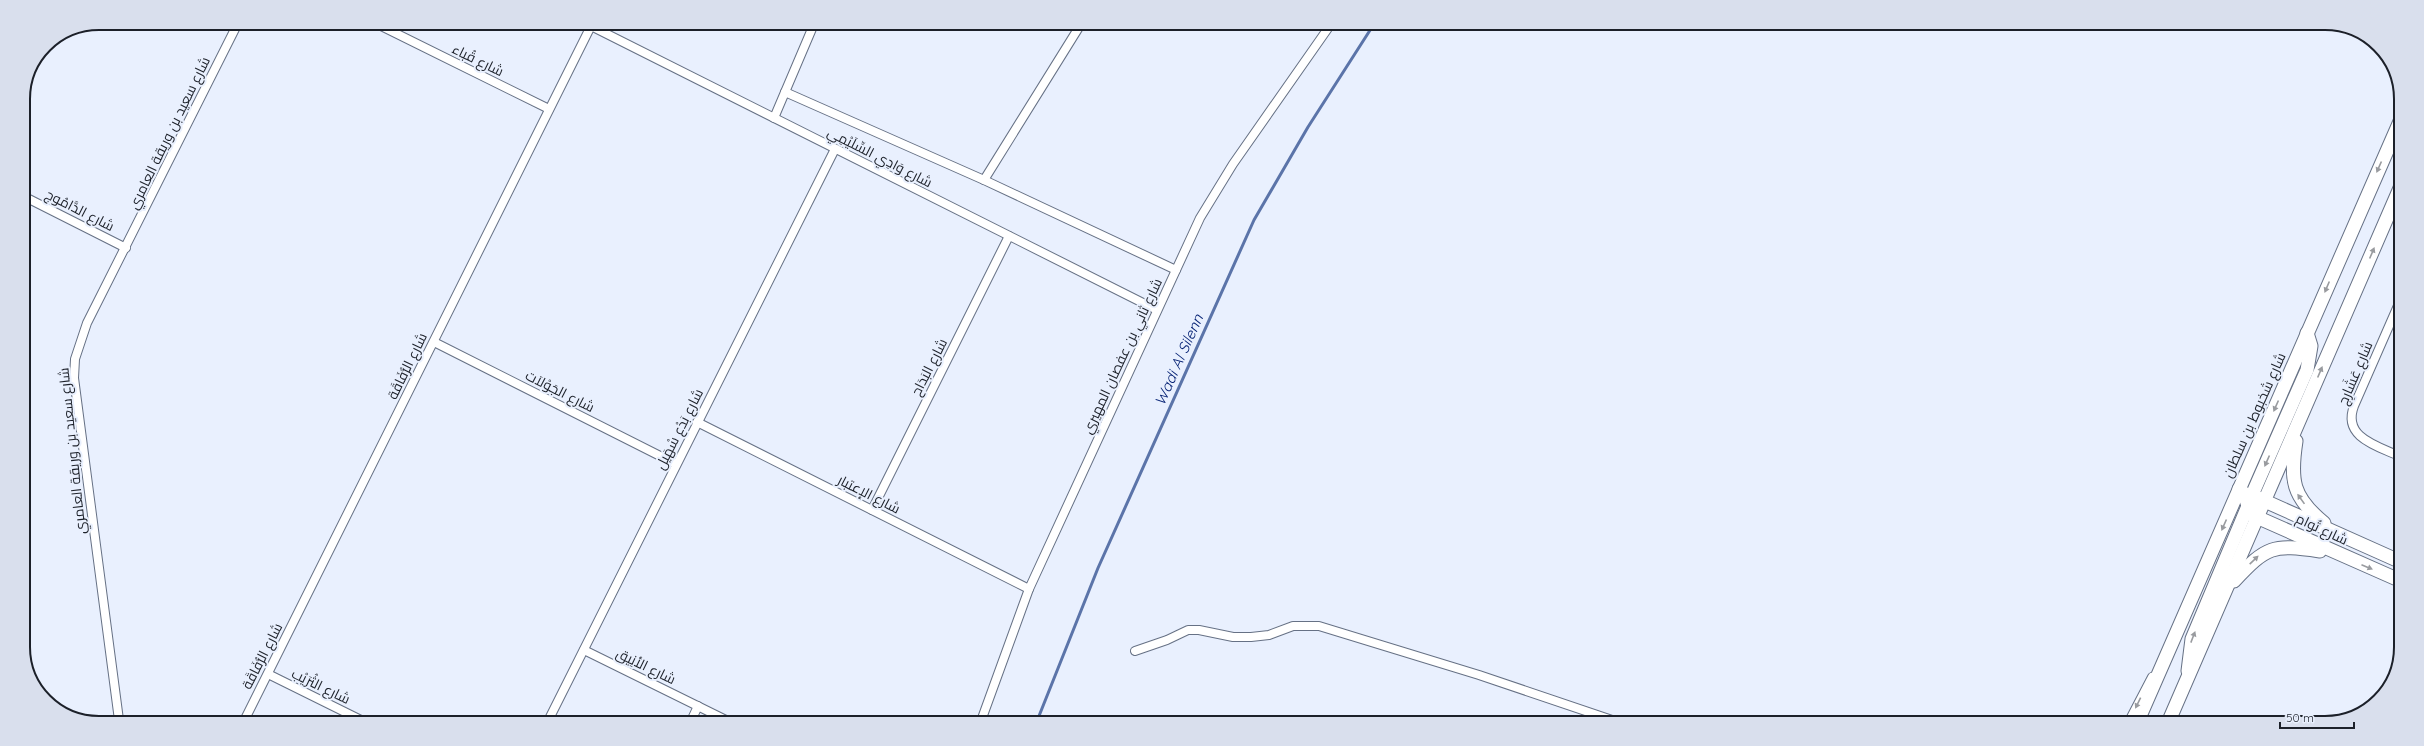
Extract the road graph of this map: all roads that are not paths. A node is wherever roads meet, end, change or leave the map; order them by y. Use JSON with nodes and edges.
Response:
{"nodes":[{"id":1,"x":235,"y":30,"type":"edge"},
{"id":2,"x":389,"y":30,"type":"edge"},
{"id":3,"x":589,"y":30,"type":"edge"},
{"id":4,"x":602,"y":30,"type":"edge"},
{"id":5,"x":811,"y":30,"type":"edge"},
{"id":6,"x":1076,"y":30,"type":"edge"},
{"id":7,"x":1327,"y":30,"type":"edge"},
{"id":8,"x":785,"y":92,"type":"junction"},
{"id":9,"x":549,"y":109,"type":"junction"},
{"id":10,"x":774,"y":118,"type":"junction"},
{"id":11,"x":2394,"y":135,"type":"edge"},
{"id":12,"x":835,"y":149,"type":"junction"},
{"id":13,"x":984,"y":180,"type":"junction"},
{"id":14,"x":30,"y":200,"type":"edge"},
{"id":15,"x":2394,"y":202,"type":"edge"},
{"id":16,"x":1009,"y":236,"type":"junction"},
{"id":17,"x":126,"y":248,"type":"junction"},
{"id":18,"x":1176,"y":270,"type":"junction"},
{"id":19,"x":1157,"y":310,"type":"junction"},
{"id":20,"x":2394,"y":315,"type":"edge"},
{"id":21,"x":2308,"y":333,"type":"junction"},
{"id":22,"x":434,"y":342,"type":"junction"},
{"id":23,"x":2300,"y":421,"type":"junction"},
{"id":24,"x":697,"y":422,"type":"junction"},
{"id":25,"x":2394,"y":454,"type":"edge"},
{"id":26,"x":676,"y":464,"type":"junction"},
{"id":27,"x":2240,"y":489,"type":"junction"},
{"id":28,"x":2252,"y":495,"type":"junction"},
{"id":29,"x":2265,"y":501,"type":"junction"},
{"id":30,"x":2232,"y":506,"type":"junction"},
{"id":31,"x":872,"y":510,"type":"junction"},
{"id":32,"x":2246,"y":512,"type":"junction"},
{"id":33,"x":2259,"y":517,"type":"junction"},
{"id":34,"x":2293,"y":534,"type":"junction"},
{"id":35,"x":2353,"y":542,"type":"junction"},
{"id":36,"x":2335,"y":553,"type":"junction"},
{"id":37,"x":2394,"y":559,"type":"edge"},
{"id":38,"x":2394,"y":578,"type":"edge"},
{"id":39,"x":1029,"y":589,"type":"junction"},
{"id":40,"x":2228,"y":589,"type":"junction"},
{"id":41,"x":584,"y":650,"type":"junction"},
{"id":42,"x":1134,"y":652,"type":"dead end"},
{"id":43,"x":2164,"y":661,"type":"junction"},
{"id":44,"x":268,"y":674,"type":"junction"},
{"id":45,"x":2188,"y":676,"type":"junction"},
{"id":46,"x":698,"y":706,"type":"junction"},
{"id":47,"x":118,"y":716,"type":"edge"},
{"id":48,"x":247,"y":716,"type":"edge"},
{"id":49,"x":354,"y":716,"type":"edge"},
{"id":50,"x":551,"y":716,"type":"edge"},
{"id":51,"x":693,"y":716,"type":"edge"},
{"id":52,"x":718,"y":716,"type":"edge"},
{"id":53,"x":983,"y":716,"type":"edge"},
{"id":54,"x":1600,"y":716,"type":"edge"},
{"id":55,"x":2132,"y":716,"type":"edge"},
{"id":56,"x":2140,"y":716,"type":"edge"},
{"id":57,"x":2171,"y":716,"type":"edge"}],
"edges":[{"from":1,"to":17,"type":"street","name":"شارع سعيد بن وريقة العامري"},
{"from":2,"to":9,"type":"street","name":"شارع قُباء"},
{"from":3,"to":9,"type":"street","name":"شارع الرُّفَاقَة"},
{"from":4,"to":10,"type":"street","name":"شارع وَادِي السِّلَيْمِي"},
{"from":5,"to":8,"type":"street"},
{"from":6,"to":13,"type":"street"},
{"from":7,"to":18,"type":"street","name":"شارع ثاني بن عفصان المهيري"},
{"from":8,"to":10,"type":"street"},
{"from":8,"to":13,"type":"street"},
{"from":9,"to":22,"type":"street","name":"شارع الرُّفَاقَة"},
{"from":10,"to":12,"type":"street","name":"شارع وَادِي السِّلَيْمِي"},
{"from":11,"to":21,"type":"main road","name":"شارع شخبوط بن سلطان","one_way":true},
{"from":12,"to":16,"type":"street","name":"شارع وَادِي السِّلَيْمِي"},
{"from":12,"to":24,"type":"street","name":"شارع بَدْع سْهَيل"},
{"from":13,"to":18,"type":"street"},
{"from":14,"to":17,"type":"street","name":"شارع الدَّامُوج"},
{"from":23,"to":15,"type":"main road","one_way":true},
{"from":16,"to":19,"type":"street","name":"شارع وَادِي السِّلَيْمِي"},
{"from":16,"to":31,"type":"street","name":"شارع البَدَاح"},
{"from":17,"to":47,"type":"street","name":"شارع سعيد بن وريقة العامري"},
{"from":18,"to":19,"type":"street","name":"شارع ثاني بن عفصان المهيري"},
{"from":19,"to":39,"type":"street","name":"شارع ثاني بن عفصان المهيري"},
{"from":20,"to":25,"type":"street","name":"شارع عَشَارِج"},
{"from":21,"to":27,"type":"main road","name":"شارع شخبوط بن سلطان","one_way":true},
{"from":21,"to":28,"type":"main road","one_way":true},
{"from":22,"to":26,"type":"street","name":"شارع الجَوْلاَت"},
{"from":22,"to":44,"type":"street","name":"شارع الرُّفَاقَة"},
{"from":23,"to":29,"type":"main road"},
{"from":35,"to":23,"type":"main road","one_way":true},
{"from":24,"to":26,"type":"street","name":"شارع بَدْع سْهَيل"},
{"from":24,"to":31,"type":"street","name":"شارع الإعتبار"},
{"from":26,"to":41,"type":"street","name":"شارع بَدْع سْهَيل"},
{"from":27,"to":28,"type":"main road","name":"شارع تُوام"},
{"from":27,"to":30,"type":"main road","name":"شارع شخبوط بن سلطان"},
{"from":27,"to":32,"type":"main road"},
{"from":28,"to":29,"type":"main road","name":"شارع تُوام"},
{"from":28,"to":33,"type":"main road"},
{"from":29,"to":33,"type":"main road"},
{"from":29,"to":35,"type":"main road","name":"شارع تُوام"},
{"from":30,"to":32,"type":"main road","name":"شارع تُوام"},
{"from":30,"to":43,"type":"main road","name":"شارع شخبوط بن سلطان","one_way":true},
{"from":31,"to":39,"type":"street","name":"شارع الإعتبار"},
{"from":32,"to":33,"type":"main road","name":"شارع تُوام"},
{"from":45,"to":32,"type":"main road","one_way":true},
{"from":33,"to":34,"type":"main road","name":"شارع تُوام"},
{"from":33,"to":40,"type":"main road"},
{"from":34,"to":35,"type":"main road"},
{"from":34,"to":36,"type":"main road","name":"شارع تُوام"},
{"from":35,"to":37,"type":"main road","name":"شارع تُوام"},
{"from":36,"to":38,"type":"main road","name":"شارع تُوام","one_way":true},
{"from":40,"to":36,"type":"main road","one_way":true},
{"from":39,"to":53,"type":"street","name":"شارع ثاني بن عفصان المهيري"},
{"from":40,"to":45,"type":"main road"},
{"from":41,"to":46,"type":"street","name":"شارع الأنِيق"},
{"from":41,"to":50,"type":"street","name":"شارع بَدْع سْهَيل"},
{"from":42,"to":54,"type":"street"},
{"from":43,"to":55,"type":"street","one_way":true},
{"from":43,"to":56,"type":"main road","name":"شارع شخبوط بن سلطان"},
{"from":44,"to":48,"type":"street","name":"شارع الرُّفَاقَة"},
{"from":44,"to":49,"type":"street","name":"شارع الثُرَيْب"},
{"from":45,"to":57,"type":"main road"},
{"from":46,"to":51,"type":"street"},
{"from":46,"to":52,"type":"street","name":"شارع الأنِيق"}]}
